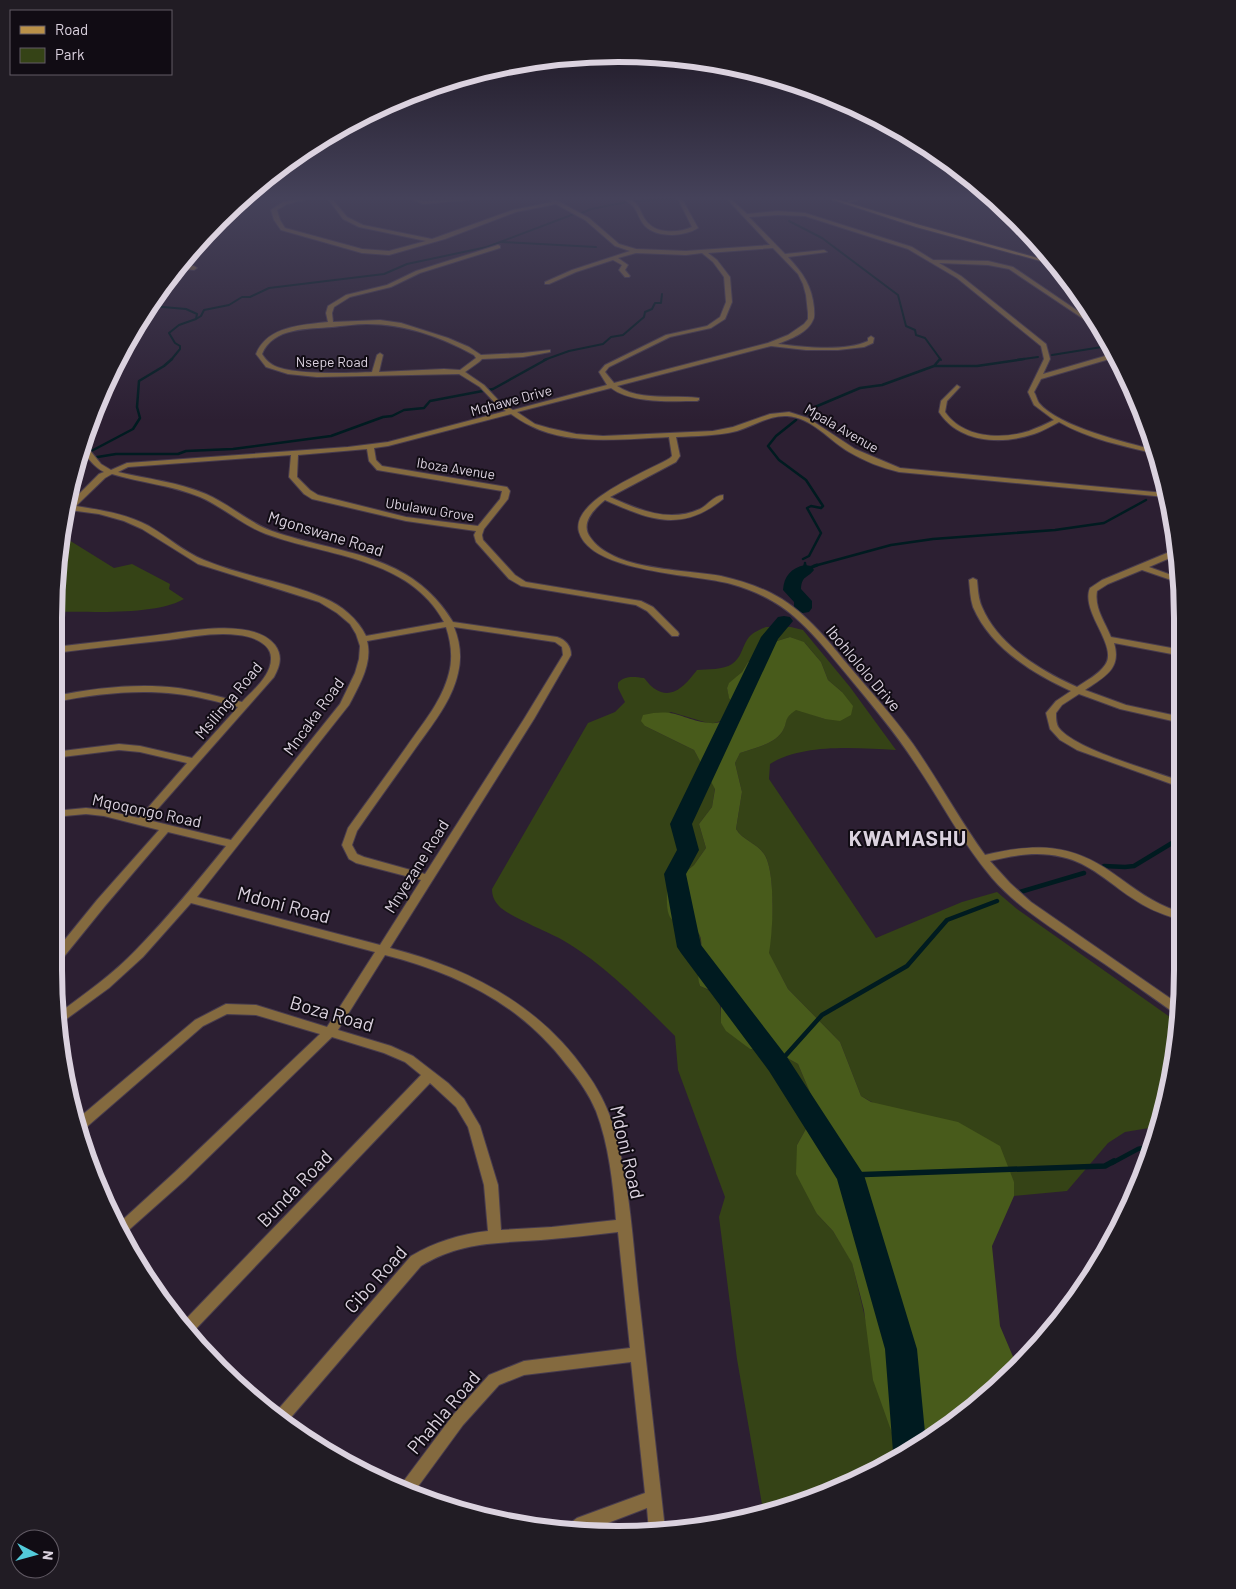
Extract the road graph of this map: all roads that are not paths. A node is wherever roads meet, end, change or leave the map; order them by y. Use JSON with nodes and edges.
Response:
{"nodes":[{"id":1,"x":416,"y":273,"type":"edge"},
{"id":2,"x":569,"y":273,"type":"edge"},
{"id":3,"x":625,"y":273,"type":"edge"},
{"id":4,"x":724,"y":273,"type":"edge"},
{"id":5,"x":800,"y":273,"type":"edge"},
{"id":6,"x":952,"y":273,"type":"edge"},
{"id":7,"x":1020,"y":273,"type":"edge"},
{"id":8,"x":627,"y":276,"type":"dead end"},
{"id":9,"x":547,"y":283,"type":"dead end"},
{"id":10,"x":1086,"y":319,"type":"edge"},
{"id":11,"x":331,"y":325,"type":"junction"},
{"id":12,"x":871,"y":338,"type":"dead end"},
{"id":13,"x":770,"y":344,"type":"junction"},
{"id":14,"x":548,"y":351,"type":"dead end"},
{"id":15,"x":380,"y":355,"type":"dead end"},
{"id":16,"x":478,"y":357,"type":"junction"},
{"id":17,"x":1108,"y":357,"type":"edge"},
{"id":18,"x":461,"y":372,"type":"junction"},
{"id":19,"x":375,"y":374,"type":"junction"},
{"id":20,"x":1037,"y":378,"type":"junction"},
{"id":21,"x":614,"y":386,"type":"junction"},
{"id":22,"x":957,"y":387,"type":"dead end"},
{"id":23,"x":697,"y":399,"type":"dead end"},
{"id":24,"x":512,"y":412,"type":"junction"},
{"id":25,"x":1059,"y":420,"type":"junction"},
{"id":26,"x":672,"y":435,"type":"junction"},
{"id":27,"x":370,"y":448,"type":"junction"},
{"id":28,"x":1147,"y":449,"type":"edge"},
{"id":29,"x":88,"y":452,"type":"edge"},
{"id":30,"x":295,"y":452,"type":"junction"},
{"id":31,"x":109,"y":471,"type":"junction"},
{"id":32,"x":1160,"y":494,"type":"edge"},
{"id":33,"x":604,"y":497,"type":"junction"},
{"id":34,"x":720,"y":497,"type":"dead end"},
{"id":35,"x":75,"y":503,"type":"edge"},
{"id":36,"x":73,"y":509,"type":"edge"},
{"id":37,"x":480,"y":529,"type":"junction"},
{"id":38,"x":1170,"y":555,"type":"edge"},
{"id":39,"x":1142,"y":567,"type":"junction"},
{"id":40,"x":1172,"y":578,"type":"edge"},
{"id":41,"x":973,"y":580,"type":"dead end"},
{"id":42,"x":450,"y":624,"type":"junction"},
{"id":43,"x":675,"y":634,"type":"dead end"},
{"id":44,"x":362,"y":639,"type":"junction"},
{"id":45,"x":1108,"y":639,"type":"junction"},
{"id":46,"x":62,"y":649,"type":"edge"},
{"id":47,"x":1174,"y":651,"type":"edge"},
{"id":48,"x":1076,"y":691,"type":"junction"},
{"id":49,"x":62,"y":698,"type":"edge"},
{"id":50,"x":245,"y":706,"type":"junction"},
{"id":51,"x":1174,"y":719,"type":"edge"},
{"id":52,"x":62,"y":754,"type":"edge"},
{"id":53,"x":194,"y":762,"type":"junction"},
{"id":54,"x":1174,"y":782,"type":"edge"},
{"id":55,"x":62,"y":813,"type":"edge"},
{"id":56,"x":141,"y":822,"type":"junction"},
{"id":57,"x":166,"y":828,"type":"junction"},
{"id":58,"x":233,"y":844,"type":"junction"},
{"id":59,"x":983,"y":859,"type":"junction"},
{"id":60,"x":426,"y":878,"type":"junction"},
{"id":61,"x":189,"y":899,"type":"junction"},
{"id":62,"x":1174,"y":914,"type":"edge"},
{"id":63,"x":382,"y":950,"type":"junction"},
{"id":64,"x":62,"y":951,"type":"edge"},
{"id":65,"x":1172,"y":1006,"type":"edge"},
{"id":66,"x":65,"y":1015,"type":"edge"},
{"id":67,"x":331,"y":1031,"type":"junction"},
{"id":68,"x":429,"y":1075,"type":"junction"},
{"id":69,"x":83,"y":1122,"type":"edge"},
{"id":70,"x":625,"y":1225,"type":"junction"},
{"id":71,"x":125,"y":1226,"type":"edge"},
{"id":72,"x":495,"y":1236,"type":"junction"},
{"id":73,"x":190,"y":1325,"type":"edge"},
{"id":74,"x":637,"y":1354,"type":"junction"},
{"id":75,"x":283,"y":1414,"type":"edge"},
{"id":76,"x":409,"y":1486,"type":"edge"},
{"id":77,"x":653,"y":1498,"type":"junction"},
{"id":78,"x":582,"y":1525,"type":"edge"},
{"id":79,"x":656,"y":1525,"type":"edge"}],
"edges":[{"from":1,"to":11,"type":"street"},
{"from":2,"to":9,"type":"street"},
{"from":3,"to":8,"type":"street"},
{"from":4,"to":21,"type":"street"},
{"from":5,"to":13,"type":"street","name":"Mqhawe Drive"},
{"from":6,"to":20,"type":"street"},
{"from":7,"to":10,"type":"street"},
{"from":11,"to":16,"type":"street","name":"Nsepe Road"},
{"from":11,"to":19,"type":"street","name":"Nsepe Road"},
{"from":12,"to":13,"type":"street"},
{"from":13,"to":21,"type":"street","name":"Mqhawe Drive"},
{"from":14,"to":16,"type":"street"},
{"from":15,"to":19,"type":"street","name":"Nsepe Road"},
{"from":16,"to":18,"type":"street"},
{"from":17,"to":20,"type":"street"},
{"from":18,"to":19,"type":"street","name":"Nsepe Road"},
{"from":18,"to":24,"type":"street"},
{"from":20,"to":25,"type":"street"},
{"from":21,"to":23,"type":"street"},
{"from":21,"to":24,"type":"street","name":"Mqhawe Drive"},
{"from":22,"to":25,"type":"street"},
{"from":24,"to":26,"type":"street","name":"Mpala Avenue"},
{"from":24,"to":27,"type":"street","name":"Mqhawe Drive"},
{"from":25,"to":28,"type":"street"},
{"from":26,"to":32,"type":"street","name":"Mpala Avenue"},
{"from":26,"to":33,"type":"street","name":"Ibohlololo Drive"},
{"from":27,"to":30,"type":"street","name":"Mqhawe Drive"},
{"from":27,"to":37,"type":"street","name":"Iboza Avenue"},
{"from":29,"to":31,"type":"street"},
{"from":30,"to":31,"type":"street","name":"Mqhawe Drive"},
{"from":30,"to":37,"type":"street","name":"Ubulawu Grove"},
{"from":31,"to":35,"type":"street","name":"Mqhawe Drive"},
{"from":31,"to":42,"type":"street","name":"Mgonswane Road"},
{"from":33,"to":34,"type":"street"},
{"from":33,"to":59,"type":"street","name":"Ibohlololo Drive"},
{"from":36,"to":44,"type":"street","name":"Mncaka Road"},
{"from":37,"to":43,"type":"street","name":"Ubulawu Grove"},
{"from":38,"to":39,"type":"street"},
{"from":39,"to":40,"type":"street"},
{"from":39,"to":45,"type":"street"},
{"from":41,"to":48,"type":"street"},
{"from":42,"to":44,"type":"street","name":"Mnyezane Road"},
{"from":42,"to":60,"type":"street","name":"Mgonswane Road"},
{"from":42,"to":60,"type":"street","name":"Mnyezane Road"},
{"from":44,"to":58,"type":"street","name":"Mncaka Road"},
{"from":45,"to":47,"type":"street"},
{"from":45,"to":48,"type":"street"},
{"from":46,"to":50,"type":"street","name":"Msilinga Road"},
{"from":48,"to":51,"type":"street"},
{"from":48,"to":54,"type":"street"},
{"from":49,"to":50,"type":"street"},
{"from":50,"to":53,"type":"street","name":"Msilinga Road"},
{"from":52,"to":53,"type":"street"},
{"from":53,"to":56,"type":"street","name":"Msilinga Road"},
{"from":55,"to":56,"type":"street","name":"Mqoqongo Road"},
{"from":56,"to":57,"type":"street","name":"Mqoqongo Road"},
{"from":57,"to":58,"type":"street","name":"Mqoqongo Road"},
{"from":57,"to":64,"type":"street"},
{"from":58,"to":61,"type":"street","name":"Mncaka Road"},
{"from":59,"to":62,"type":"street"},
{"from":59,"to":65,"type":"street","name":"Ibohlololo Drive"},
{"from":60,"to":63,"type":"street","name":"Mnyezane Road"},
{"from":61,"to":63,"type":"street","name":"Mdoni Road"},
{"from":61,"to":66,"type":"street","name":"Mncaka Road"},
{"from":63,"to":67,"type":"street","name":"Mnyezane Road"},
{"from":63,"to":70,"type":"street","name":"Mdoni Road"},
{"from":67,"to":68,"type":"street","name":"Boza Road"},
{"from":67,"to":69,"type":"street","name":"Boza Road"},
{"from":67,"to":71,"type":"street","name":"Mnyezane Road"},
{"from":68,"to":72,"type":"street","name":"Boza Road"},
{"from":68,"to":73,"type":"street","name":"Bunda Road"},
{"from":70,"to":72,"type":"street","name":"Cibo Road"},
{"from":70,"to":74,"type":"street","name":"Mdoni Road"},
{"from":72,"to":75,"type":"street","name":"Cibo Road"},
{"from":74,"to":76,"type":"street","name":"Phahla Road"},
{"from":74,"to":77,"type":"street","name":"Mdoni Road"},
{"from":77,"to":78,"type":"street"},
{"from":77,"to":79,"type":"street","name":"Mdoni Road"}]}
